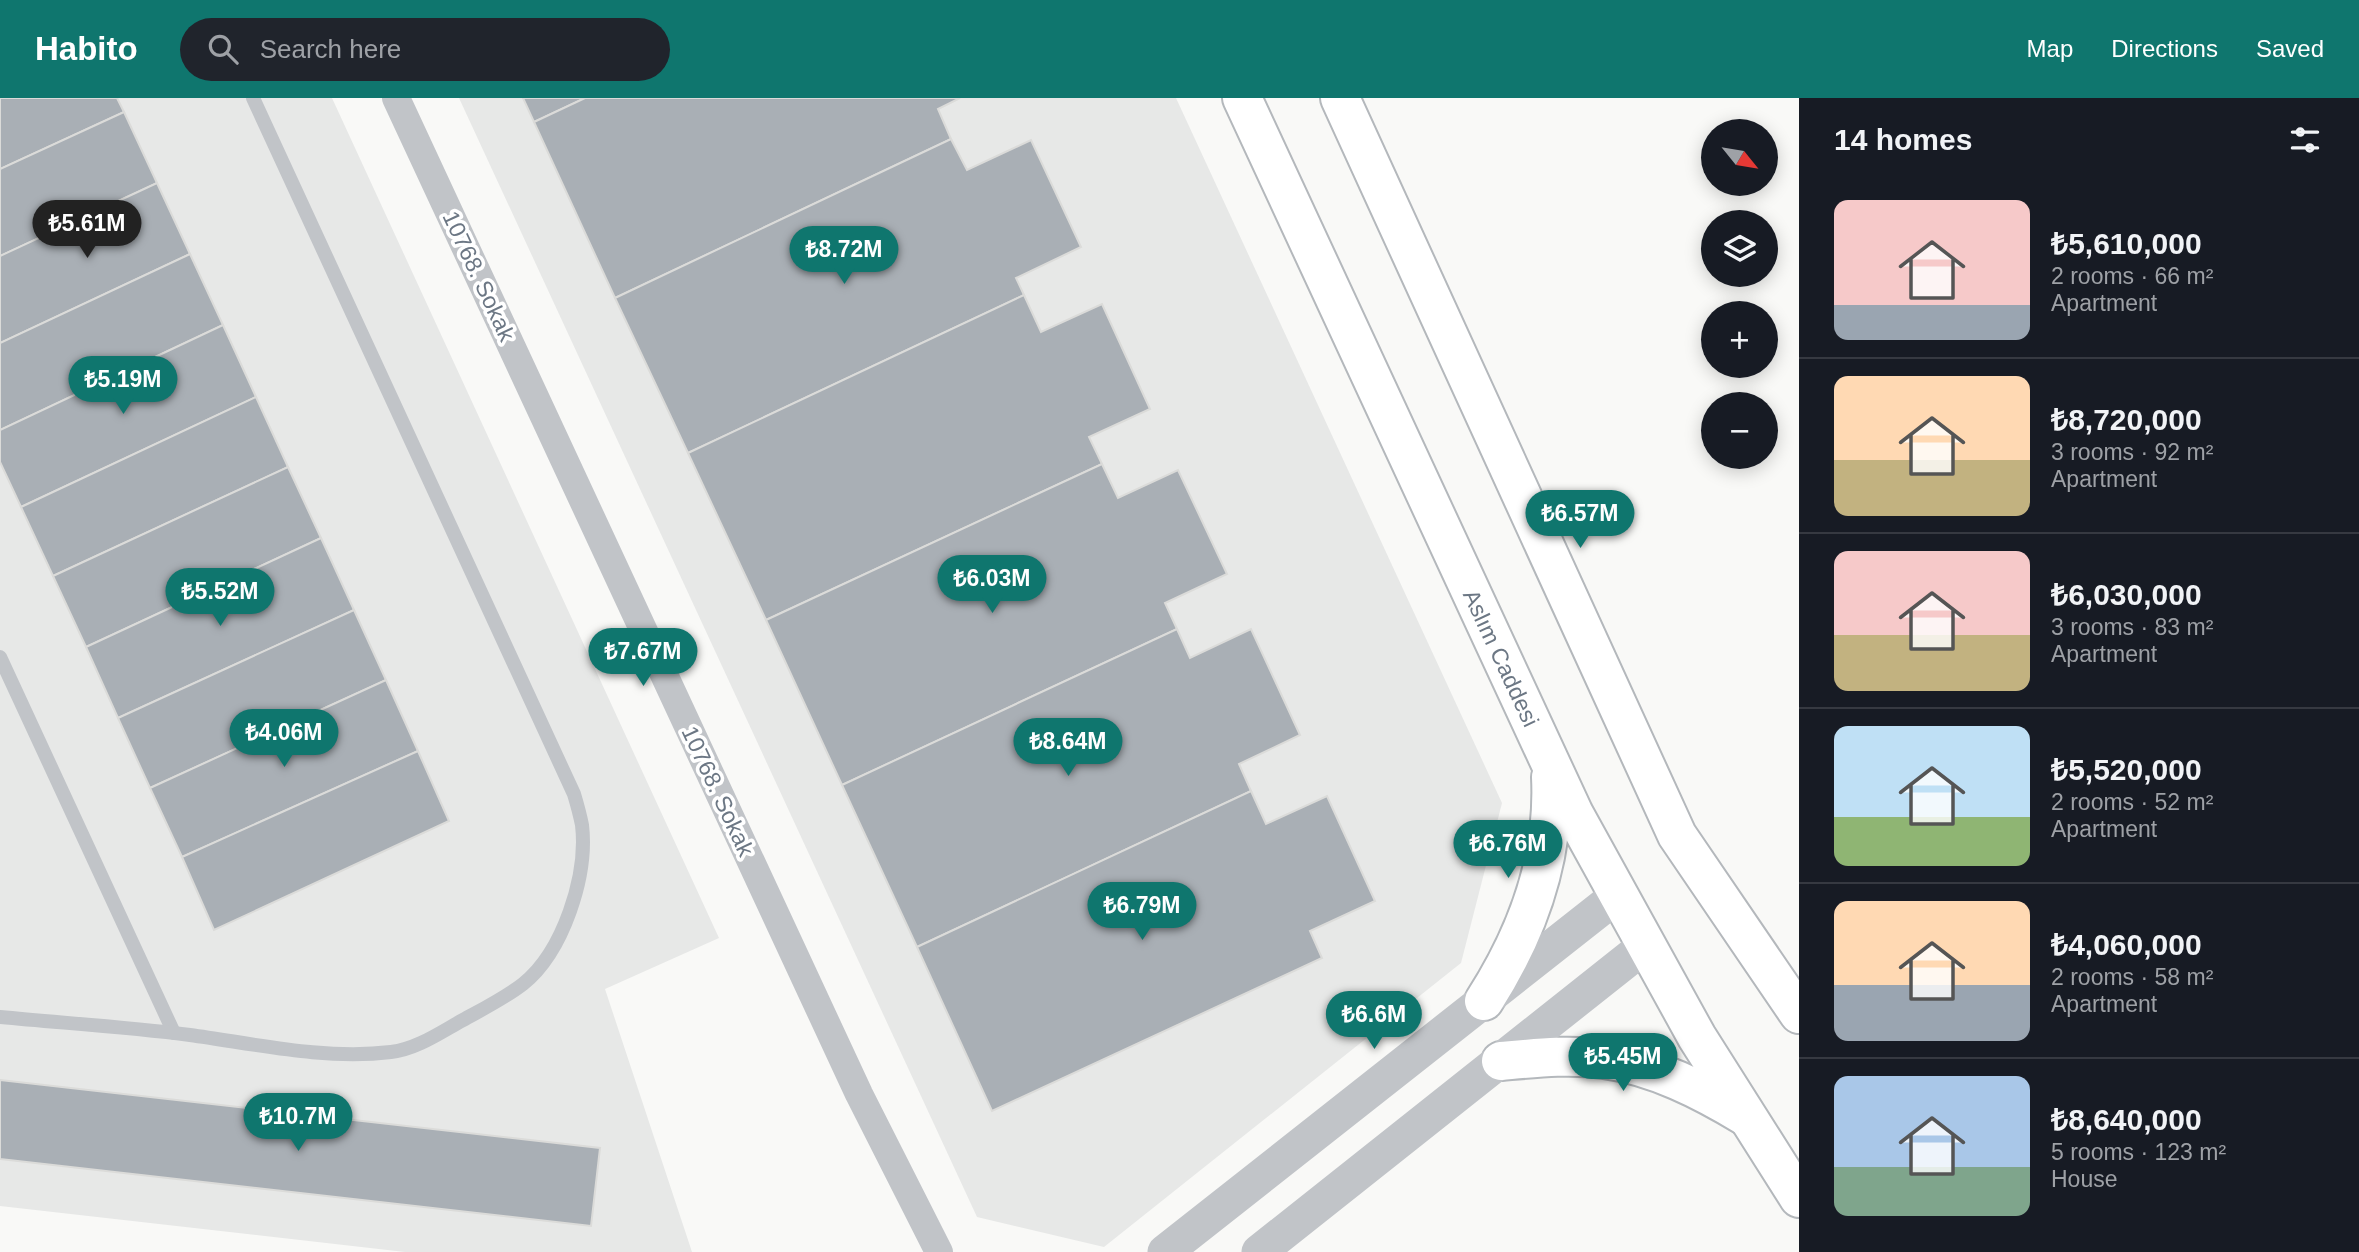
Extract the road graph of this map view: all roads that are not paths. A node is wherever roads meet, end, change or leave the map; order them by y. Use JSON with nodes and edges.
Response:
{"nodes":[{"id":1,"x":253,"y":98,"type":"edge"},
{"id":2,"x":397,"y":98,"type":"edge"},
{"id":3,"x":1242,"y":98,"type":"edge"},
{"id":4,"x":1340,"y":98,"type":"edge"},
{"id":5,"x":0,"y":657,"type":"edge"},
{"id":6,"x":1550,"y":764,"type":"junction"},
{"id":7,"x":1618,"y":895,"type":"junction"},
{"id":8,"x":1646,"y":945,"type":"junction"},
{"id":9,"x":1483,"y":1001,"type":"junction"},
{"id":10,"x":1799,"y":1014,"type":"edge"},
{"id":11,"x":0,"y":1017,"type":"edge"},
{"id":12,"x":174,"y":1033,"type":"junction"},
{"id":13,"x":1501,"y":1061,"type":"junction"},
{"id":14,"x":1748,"y":1117,"type":"junction"},
{"id":15,"x":1799,"y":1198,"type":"edge"},
{"id":16,"x":939,"y":1252,"type":"edge"},
{"id":17,"x":1165,"y":1252,"type":"edge"},
{"id":18,"x":1259,"y":1252,"type":"edge"}],
"edges":[{"from":1,"to":12,"type":"lane"},
{"from":2,"to":16,"type":"street","name":"10768. Sokak"},
{"from":3,"to":6,"type":"main road","name":"Aslım Caddesi"},
{"from":4,"to":10,"type":"main road"},
{"from":5,"to":12,"type":"lane"},
{"from":6,"to":7,"type":"main road","name":"Aslım Caddesi"},
{"from":6,"to":9,"type":"main road"},
{"from":7,"to":8,"type":"main road","name":"Aslım Caddesi"},
{"from":7,"to":9,"type":"street"},
{"from":8,"to":13,"type":"street"},
{"from":8,"to":14,"type":"main road","name":"Aslım Caddesi"},
{"from":9,"to":17,"type":"street"},
{"from":11,"to":12,"type":"lane"},
{"from":13,"to":14,"type":"main road"},
{"from":13,"to":18,"type":"street"},
{"from":14,"to":15,"type":"main road","name":"Aslım Caddesi"}]}
